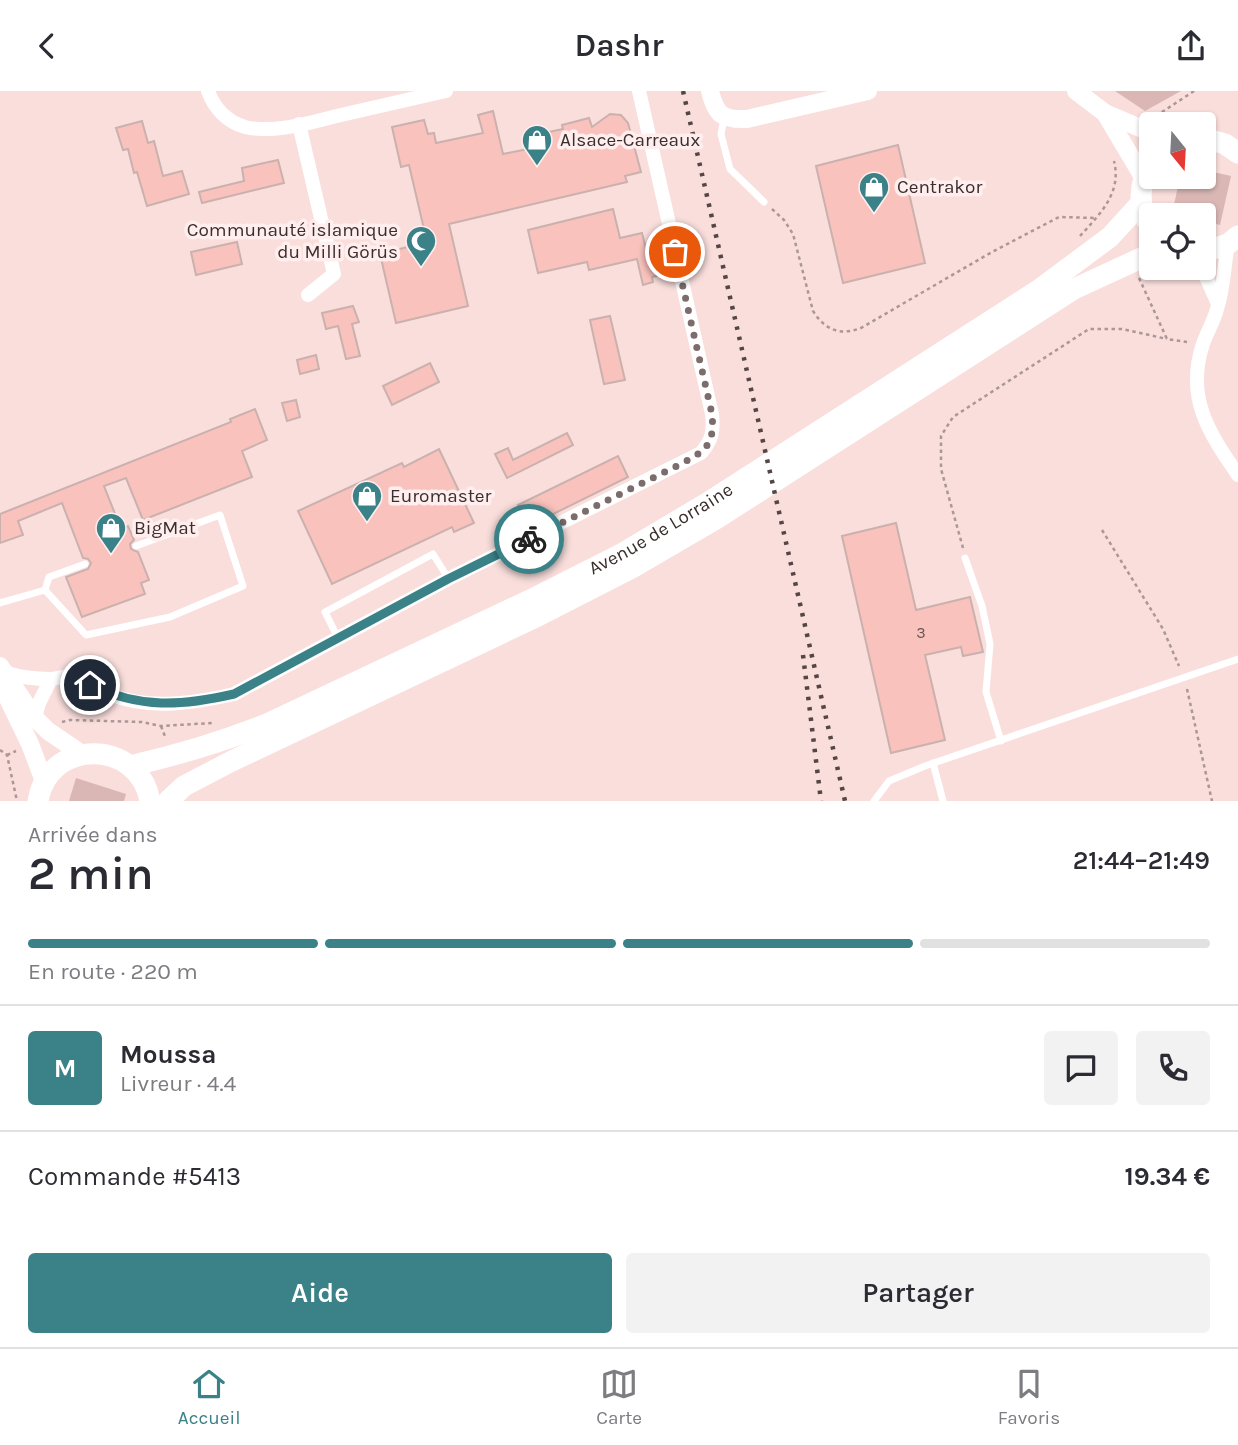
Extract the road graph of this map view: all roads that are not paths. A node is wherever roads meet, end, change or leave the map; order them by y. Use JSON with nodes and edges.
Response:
{"nodes":[{"id":1,"x":208,"y":91,"type":"edge"},
{"id":2,"x":446,"y":91,"type":"edge"},
{"id":3,"x":639,"y":91,"type":"edge"},
{"id":4,"x":710,"y":91,"type":"edge"},
{"id":5,"x":868,"y":91,"type":"edge"},
{"id":6,"x":1076,"y":91,"type":"edge"},
{"id":7,"x":1105,"y":113,"type":"junction"},
{"id":8,"x":724,"y":118,"type":"junction"},
{"id":9,"x":299,"y":124,"type":"junction"},
{"id":10,"x":1139,"y":127,"type":"edge"},
{"id":11,"x":1216,"y":141,"type":"edge"},
{"id":12,"x":1234,"y":146,"type":"edge"},
{"id":13,"x":1139,"y":158,"type":"edge"},
{"id":14,"x":1143,"y":189,"type":"edge"},
{"id":15,"x":764,"y":202,"type":"road end"},
{"id":16,"x":1141,"y":203,"type":"edge"},
{"id":17,"x":1139,"y":205,"type":"edge"},
{"id":18,"x":1233,"y":240,"type":"edge"},
{"id":19,"x":1216,"y":247,"type":"edge"},
{"id":20,"x":1139,"y":258,"type":"edge"},
{"id":21,"x":1207,"y":280,"type":"edge"},
{"id":22,"x":308,"y":295,"type":"dead end"},
{"id":23,"x":1219,"y":306,"type":"junction"},
{"id":24,"x":825,"y":439,"type":"junction"},
{"id":25,"x":1238,"y":475,"type":"edge"},
{"id":26,"x":711,"y":511,"type":"junction"},
{"id":27,"x":136,"y":546,"type":"dead end"},
{"id":28,"x":965,"y":558,"type":"road end"},
{"id":29,"x":85,"y":564,"type":"dead end"},
{"id":30,"x":448,"y":579,"type":"junction"},
{"id":31,"x":45,"y":590,"type":"junction"},
{"id":32,"x":0,"y":603,"type":"edge"},
{"id":33,"x":338,"y":638,"type":"junction"},
{"id":34,"x":1238,"y":659,"type":"edge"},
{"id":35,"x":2,"y":674,"type":"edge"},
{"id":36,"x":51,"y":679,"type":"junction"},
{"id":37,"x":36,"y":717,"type":"junction"},
{"id":38,"x":1001,"y":741,"type":"junction"},
{"id":39,"x":82,"y":754,"type":"junction"},
{"id":40,"x":933,"y":763,"type":"junction"},
{"id":41,"x":130,"y":766,"type":"junction"},
{"id":42,"x":41,"y":791,"type":"edge"},
{"id":43,"x":150,"y":801,"type":"edge"},
{"id":44,"x":167,"y":801,"type":"edge"},
{"id":45,"x":874,"y":801,"type":"edge"},
{"id":46,"x":943,"y":801,"type":"edge"}],
"edges":[{"from":1,"to":9,"type":"street"},
{"from":2,"to":9,"type":"street"},
{"from":3,"to":30,"type":"street"},
{"from":4,"to":8,"type":"street"},
{"from":5,"to":8,"type":"street"},
{"from":6,"to":7,"type":"street"},
{"from":7,"to":10,"type":"street"},
{"from":7,"to":13,"type":"street"},
{"from":8,"to":15,"type":"lane"},
{"from":9,"to":22,"type":"street"},
{"from":11,"to":12,"type":"main road"},
{"from":14,"to":16,"type":"main road"},
{"from":17,"to":24,"type":"main road","name":"Avenue de Lorraine"},
{"from":18,"to":19,"type":"main road"},
{"from":18,"to":23,"type":"street"},
{"from":20,"to":24,"type":"main road","name":"Avenue de Lorraine"},
{"from":21,"to":23,"type":"street"},
{"from":23,"to":25,"type":"street"},
{"from":24,"to":26,"type":"main road","name":"Avenue de Lorraine"},
{"from":26,"to":41,"type":"main road","name":"Avenue de Lorraine"},
{"from":26,"to":44,"type":"main road","name":"Avenue de Lorraine"},
{"from":27,"to":31,"type":"lane"},
{"from":28,"to":38,"type":"lane"},
{"from":29,"to":31,"type":"lane"},
{"from":30,"to":33,"type":"street"},
{"from":30,"to":33,"type":"lane"},
{"from":31,"to":32,"type":"lane"},
{"from":33,"to":36,"type":"street"},
{"from":34,"to":38,"type":"lane"},
{"from":35,"to":36,"type":"street"},
{"from":35,"to":37,"type":"street"},
{"from":35,"to":42,"type":"street"},
{"from":36,"to":37,"type":"street"},
{"from":37,"to":39,"type":"street"},
{"from":38,"to":40,"type":"lane"},
{"from":39,"to":41,"type":"main road"},
{"from":39,"to":42,"type":"main road"},
{"from":40,"to":45,"type":"lane"},
{"from":40,"to":46,"type":"lane"},
{"from":41,"to":43,"type":"main road"}]}
